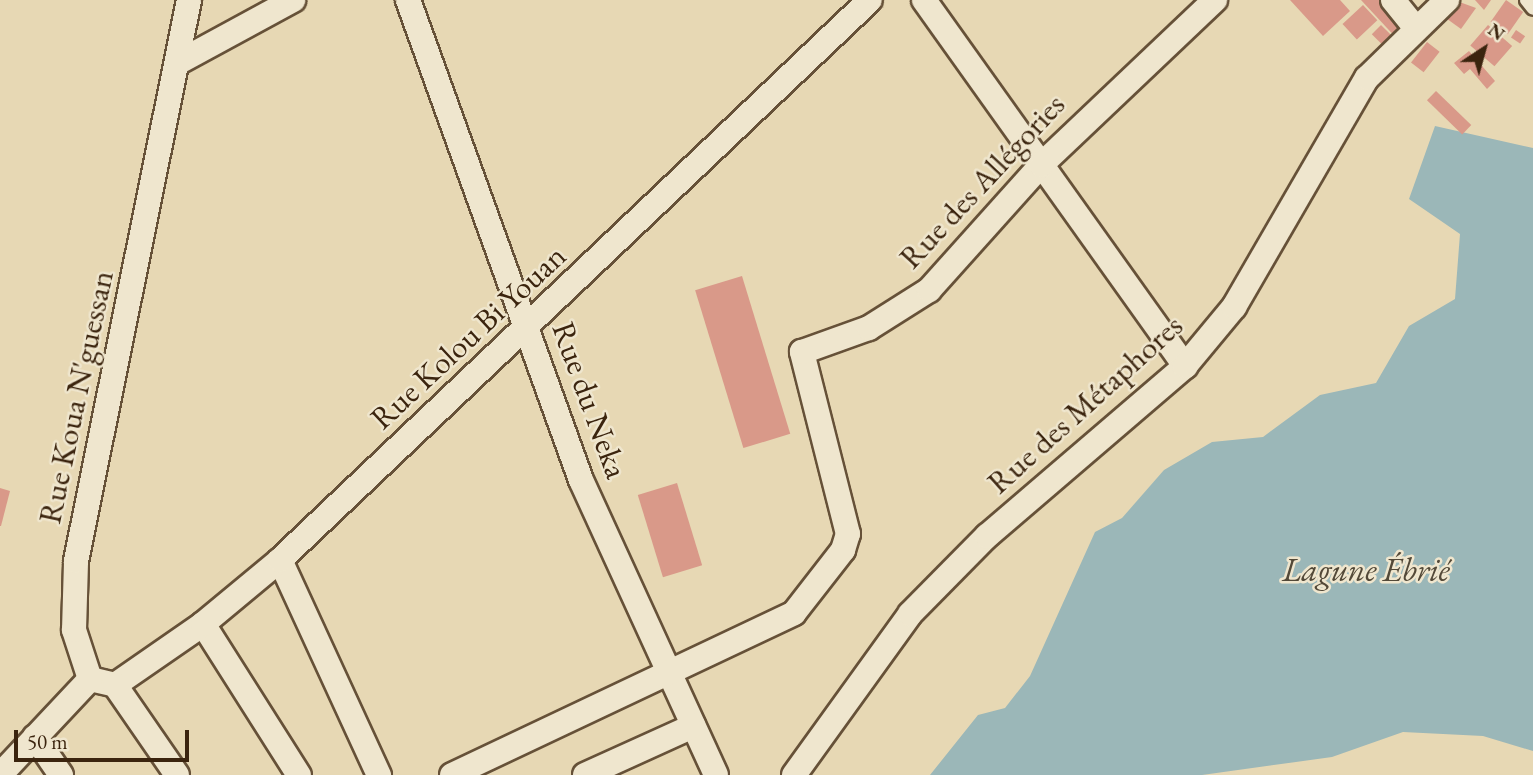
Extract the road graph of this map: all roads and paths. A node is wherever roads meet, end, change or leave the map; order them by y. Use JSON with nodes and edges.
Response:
{"nodes":[{"id":1,"x":190,"y":0,"type":"edge"},
{"id":2,"x":293,"y":0,"type":"edge"},
{"id":3,"x":408,"y":0,"type":"edge"},
{"id":4,"x":870,"y":0,"type":"edge"},
{"id":5,"x":923,"y":0,"type":"edge"},
{"id":6,"x":1216,"y":0,"type":"edge"},
{"id":7,"x":1393,"y":0,"type":"edge"},
{"id":8,"x":1447,"y":0,"type":"edge"},
{"id":9,"x":1526,"y":0,"type":"edge"},
{"id":10,"x":1533,"y":9,"type":"edge"},
{"id":11,"x":1416,"y":28,"type":"junction"},
{"id":12,"x":179,"y":62,"type":"junction"},
{"id":13,"x":1041,"y":165,"type":"junction"},
{"id":14,"x":527,"y":327,"type":"junction"},
{"id":15,"x":1185,"y":366,"type":"junction"},
{"id":16,"x":280,"y":560,"type":"junction"},
{"id":17,"x":203,"y":624,"type":"junction"},
{"id":18,"x":672,"y":674,"type":"junction"},
{"id":19,"x":90,"y":679,"type":"junction"},
{"id":20,"x":115,"y":685,"type":"junction"},
{"id":21,"x":693,"y":726,"type":"junction"},
{"id":22,"x":35,"y":737,"type":"junction"},
{"id":23,"x":0,"y":775,"type":"edge"},
{"id":24,"x":61,"y":775,"type":"edge"},
{"id":25,"x":177,"y":775,"type":"edge"},
{"id":26,"x":299,"y":775,"type":"edge"},
{"id":27,"x":379,"y":775,"type":"edge"},
{"id":28,"x":452,"y":775,"type":"edge"},
{"id":29,"x":585,"y":775,"type":"edge"},
{"id":30,"x":716,"y":775,"type":"edge"},
{"id":31,"x":794,"y":775,"type":"edge"}],
"edges":[{"from":1,"to":12,"type":"street","name":"Rue Koua N'guessan"},
{"from":2,"to":12,"type":"street"},
{"from":3,"to":14,"type":"street","name":"Rue du Neka"},
{"from":4,"to":14,"type":"street","name":"Rue Kolou Bi Youan"},
{"from":5,"to":13,"type":"street"},
{"from":6,"to":13,"type":"street","name":"Rue des Allégories"},
{"from":7,"to":11,"type":"street"},
{"from":8,"to":11,"type":"street","name":"Rue des Métaphores"},
{"from":9,"to":10,"type":"lane"},
{"from":11,"to":15,"type":"street","name":"Rue des Métaphores"},
{"from":12,"to":19,"type":"street","name":"Rue Koua N'guessan"},
{"from":13,"to":15,"type":"street"},
{"from":13,"to":18,"type":"street","name":"Rue des Allégories"},
{"from":14,"to":16,"type":"street","name":"Rue Kolou Bi Youan"},
{"from":14,"to":18,"type":"street","name":"Rue du Neka"},
{"from":15,"to":31,"type":"street","name":"Rue des Métaphores"},
{"from":16,"to":17,"type":"street","name":"Rue Kolou Bi Youan"},
{"from":16,"to":27,"type":"street"},
{"from":17,"to":20,"type":"street","name":"Rue Kolou Bi Youan"},
{"from":17,"to":26,"type":"street"},
{"from":18,"to":21,"type":"street","name":"Rue du Neka"},
{"from":18,"to":28,"type":"street"},
{"from":19,"to":20,"type":"street"},
{"from":19,"to":22,"type":"street"},
{"from":20,"to":25,"type":"street"},
{"from":21,"to":29,"type":"street"},
{"from":21,"to":30,"type":"street","name":"Rue du Neka"},
{"from":22,"to":23,"type":"street"},
{"from":22,"to":24,"type":"street"}]}
